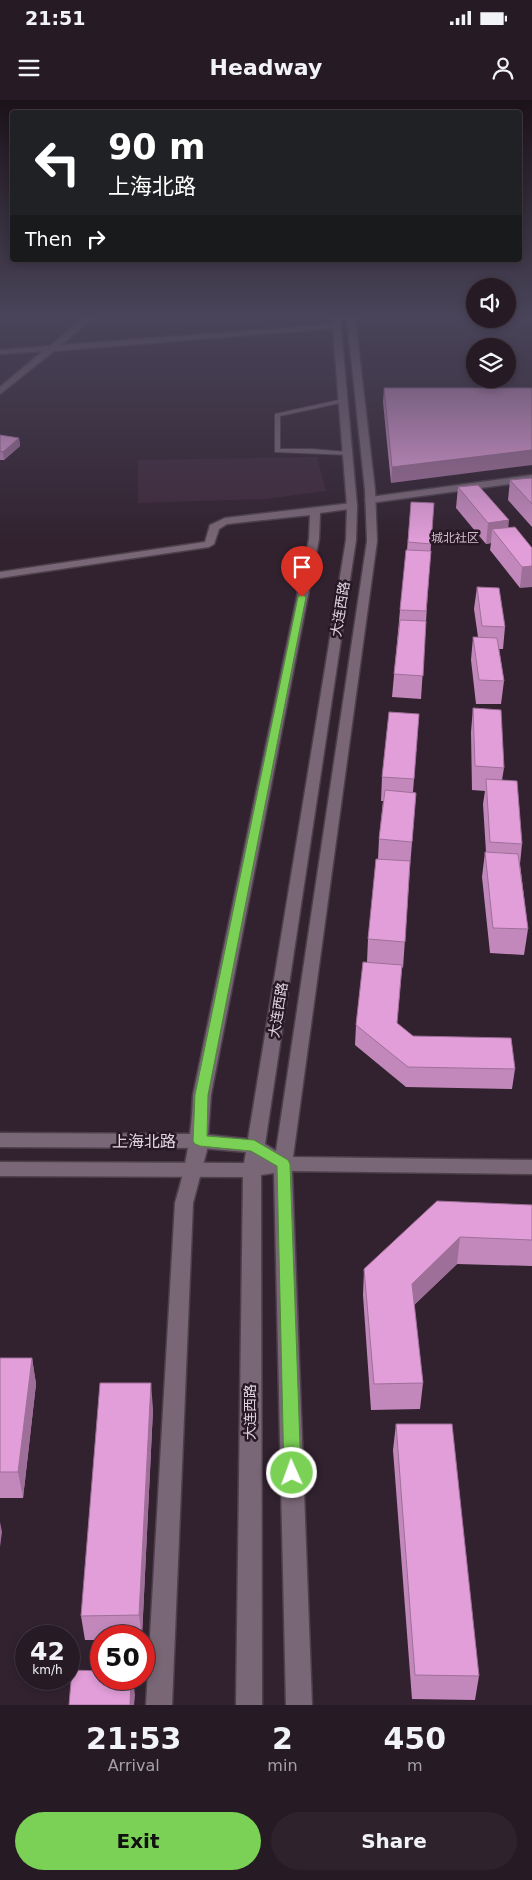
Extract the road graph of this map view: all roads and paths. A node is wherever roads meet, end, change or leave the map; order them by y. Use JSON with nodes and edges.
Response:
{"nodes":[{"id":1,"x":344,"y":393,"type":"edge"},
{"id":2,"x":353,"y":393,"type":"edge"},
{"id":3,"x":344,"y":401,"type":"junction"},
{"id":4,"x":348,"y":454,"type":"junction"},
{"id":5,"x":532,"y":478,"type":"edge"},
{"id":6,"x":370,"y":500,"type":"junction"},
{"id":7,"x":352,"y":506,"type":"junction"},
{"id":8,"x":315,"y":511,"type":"junction"},
{"id":9,"x":0,"y":575,"type":"edge"},
{"id":10,"x":0,"y":1140,"type":"edge"},
{"id":11,"x":200,"y":1141,"type":"junction"},
{"id":12,"x":254,"y":1146,"type":"junction"},
{"id":13,"x":283,"y":1164,"type":"junction"},
{"id":14,"x":532,"y":1167,"type":"edge"},
{"id":15,"x":0,"y":1169,"type":"edge"},
{"id":16,"x":195,"y":1170,"type":"junction"},
{"id":17,"x":252,"y":1170,"type":"junction"},
{"id":18,"x":158,"y":1705,"type":"edge"},
{"id":19,"x":249,"y":1705,"type":"edge"},
{"id":20,"x":299,"y":1705,"type":"edge"}],
"edges":[{"from":1,"to":3,"type":"main road","name":"大连西路"},
{"from":2,"to":6,"type":"main road","name":"大连西路"},
{"from":3,"to":4,"type":"main road","name":"大连西路"},
{"from":3,"to":4,"type":"lane"},
{"from":4,"to":7,"type":"main road","name":"大连西路"},
{"from":5,"to":6,"type":"main road"},
{"from":6,"to":13,"type":"main road","name":"大连西路"},
{"from":7,"to":8,"type":"main road"},
{"from":7,"to":12,"type":"main road","name":"大连西路"},
{"from":8,"to":9,"type":"main road"},
{"from":8,"to":11,"type":"main road"},
{"from":10,"to":11,"type":"main road","name":"上海北路"},
{"from":11,"to":12,"type":"main road","name":"上海北路"},
{"from":11,"to":16,"type":"main road"},
{"from":12,"to":13,"type":"main road","name":"上海北路"},
{"from":12,"to":17,"type":"main road","name":"大连西路"},
{"from":13,"to":14,"type":"main road","name":"上海北路"},
{"from":13,"to":17,"type":"main road","name":"上海北路"},
{"from":13,"to":20,"type":"main road","name":"大连西路"},
{"from":15,"to":16,"type":"main road","name":"上海北路"},
{"from":16,"to":17,"type":"main road","name":"上海北路"},
{"from":16,"to":18,"type":"main road"},
{"from":17,"to":19,"type":"main road","name":"大连西路"}]}
